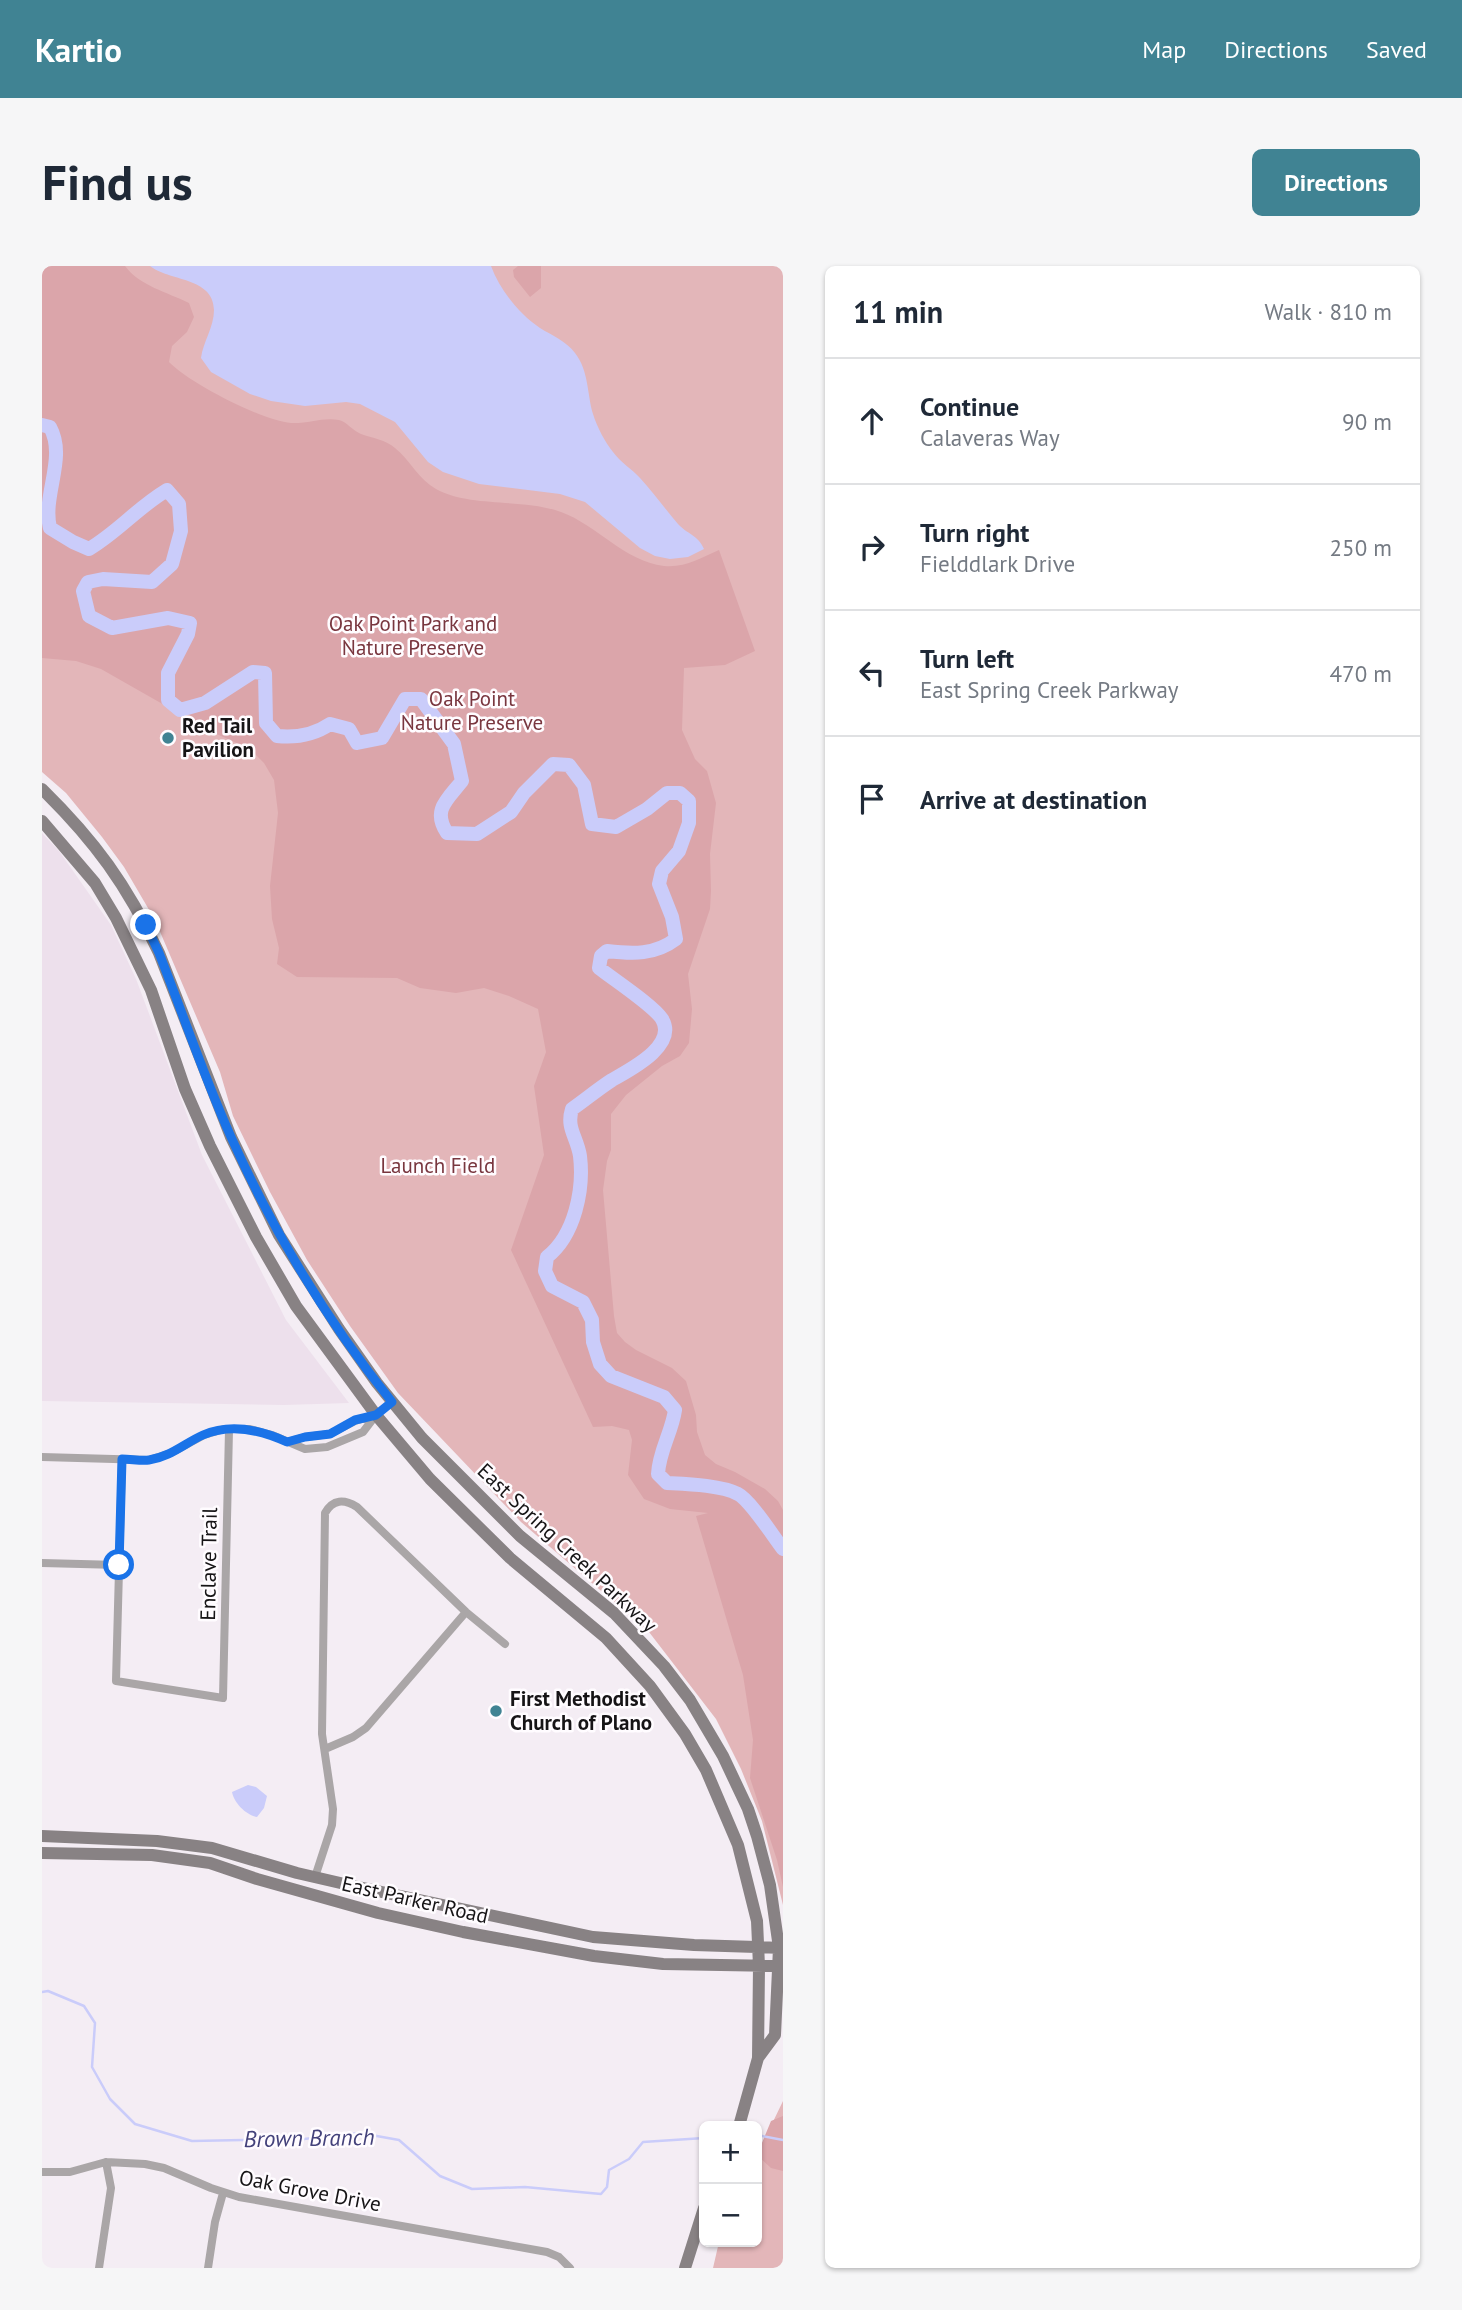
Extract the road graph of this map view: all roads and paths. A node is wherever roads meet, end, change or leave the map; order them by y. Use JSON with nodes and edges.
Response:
{"nodes":[{"id":1,"x":42,"y":789,"type":"edge"},
{"id":2,"x":42,"y":821,"type":"edge"},
{"id":3,"x":188,"y":1027,"type":"junction"},
{"id":4,"x":166,"y":1035,"type":"junction"},
{"id":5,"x":392,"y":1402,"type":"junction"},
{"id":6,"x":376,"y":1415,"type":"junction"},
{"id":7,"x":229,"y":1430,"type":"junction"},
{"id":8,"x":287,"y":1442,"type":"junction"},
{"id":9,"x":42,"y":1457,"type":"edge"},
{"id":10,"x":122,"y":1459,"type":"junction"},
{"id":11,"x":42,"y":1563,"type":"edge"},
{"id":12,"x":119,"y":1565,"type":"junction"},
{"id":13,"x":562,"y":1572,"type":"junction"},
{"id":14,"x":548,"y":1590,"type":"junction"},
{"id":15,"x":466,"y":1612,"type":"junction"},
{"id":16,"x":505,"y":1644,"type":"dead end"},
{"id":17,"x":325,"y":1749,"type":"junction"},
{"id":18,"x":42,"y":1836,"type":"edge"},
{"id":19,"x":86,"y":1838,"type":"junction"},
{"id":20,"x":164,"y":1842,"type":"junction"},
{"id":21,"x":212,"y":1848,"type":"junction"},
{"id":22,"x":42,"y":1853,"type":"edge"},
{"id":23,"x":87,"y":1853,"type":"junction"},
{"id":24,"x":162,"y":1856,"type":"junction"},
{"id":25,"x":210,"y":1863,"type":"junction"},
{"id":26,"x":315,"y":1877,"type":"junction"},
{"id":27,"x":310,"y":1894,"type":"junction"},
{"id":28,"x":517,"y":1922,"type":"junction"},
{"id":29,"x":512,"y":1941,"type":"junction"},
{"id":30,"x":758,"y":1947,"type":"junction"},
{"id":31,"x":781,"y":1948,"type":"edge"},
{"id":32,"x":759,"y":1966,"type":"junction"},
{"id":33,"x":781,"y":1966,"type":"edge"},
{"id":34,"x":758,"y":2058,"type":"junction"},
{"id":35,"x":740,"y":2121,"type":"edge"},
{"id":36,"x":106,"y":2162,"type":"junction"},
{"id":37,"x":42,"y":2172,"type":"edge"},
{"id":38,"x":223,"y":2193,"type":"junction"},
{"id":39,"x":699,"y":2224,"type":"edge"},
{"id":40,"x":99,"y":2268,"type":"edge"},
{"id":41,"x":208,"y":2268,"type":"edge"},
{"id":42,"x":570,"y":2268,"type":"edge"},
{"id":43,"x":685,"y":2268,"type":"edge"}],
"edges":[{"from":1,"to":3,"type":"main road","name":"East Spring Creek Parkway"},
{"from":2,"to":4,"type":"main road","name":"East Spring Creek Parkway"},
{"from":3,"to":4,"type":"main road"},
{"from":3,"to":5,"type":"main road","name":"East Spring Creek Parkway"},
{"from":4,"to":6,"type":"main road","name":"East Spring Creek Parkway"},
{"from":5,"to":6,"type":"main road"},
{"from":5,"to":13,"type":"main road","name":"East Spring Creek Parkway"},
{"from":6,"to":8,"type":"street"},
{"from":6,"to":8,"type":"street"},
{"from":6,"to":14,"type":"main road","name":"East Spring Creek Parkway"},
{"from":7,"to":8,"type":"street"},
{"from":7,"to":10,"type":"street"},
{"from":7,"to":12,"type":"street","name":"Enclave Trail"},
{"from":9,"to":10,"type":"street"},
{"from":10,"to":12,"type":"street"},
{"from":11,"to":12,"type":"street"},
{"from":13,"to":14,"type":"main road"},
{"from":13,"to":31,"type":"main road","name":"East Spring Creek Parkway"},
{"from":14,"to":30,"type":"main road","name":"East Spring Creek Parkway"},
{"from":15,"to":16,"type":"street"},
{"from":15,"to":17,"type":"street"},
{"from":15,"to":17,"type":"street"},
{"from":17,"to":26,"type":"street"},
{"from":18,"to":19,"type":"main road","name":"East Parker Road"},
{"from":19,"to":20,"type":"main road","name":"East Parker Road"},
{"from":19,"to":23,"type":"main road"},
{"from":20,"to":21,"type":"main road","name":"East Parker Road"},
{"from":20,"to":24,"type":"main road"},
{"from":21,"to":25,"type":"main road"},
{"from":21,"to":26,"type":"main road","name":"East Parker Road"},
{"from":22,"to":23,"type":"main road","name":"East Parker Road"},
{"from":23,"to":24,"type":"main road","name":"East Parker Road"},
{"from":24,"to":25,"type":"main road","name":"East Parker Road"},
{"from":25,"to":27,"type":"main road","name":"East Parker Road"},
{"from":26,"to":27,"type":"main road"},
{"from":26,"to":28,"type":"main road","name":"East Parker Road"},
{"from":27,"to":29,"type":"main road","name":"East Parker Road"},
{"from":28,"to":29,"type":"main road"},
{"from":28,"to":30,"type":"main road","name":"East Parker Road"},
{"from":29,"to":32,"type":"main road","name":"East Parker Road"},
{"from":30,"to":31,"type":"main road","name":"East Parker Road"},
{"from":30,"to":32,"type":"main road","name":"East Spring Creek Parkway"},
{"from":31,"to":33,"type":"main road","name":"East Spring Creek Parkway"},
{"from":32,"to":33,"type":"main road","name":"East Parker Road"},
{"from":32,"to":34,"type":"main road","name":"East Spring Creek Parkway"},
{"from":33,"to":34,"type":"main road","name":"East Spring Creek Parkway"},
{"from":34,"to":35,"type":"main road"},
{"from":36,"to":37,"type":"street","name":"Oak Grove Drive"},
{"from":36,"to":38,"type":"street","name":"Oak Grove Drive"},
{"from":36,"to":40,"type":"street"},
{"from":38,"to":41,"type":"street"},
{"from":38,"to":42,"type":"street","name":"Oak Grove Drive"},
{"from":39,"to":43,"type":"main road"}]}
